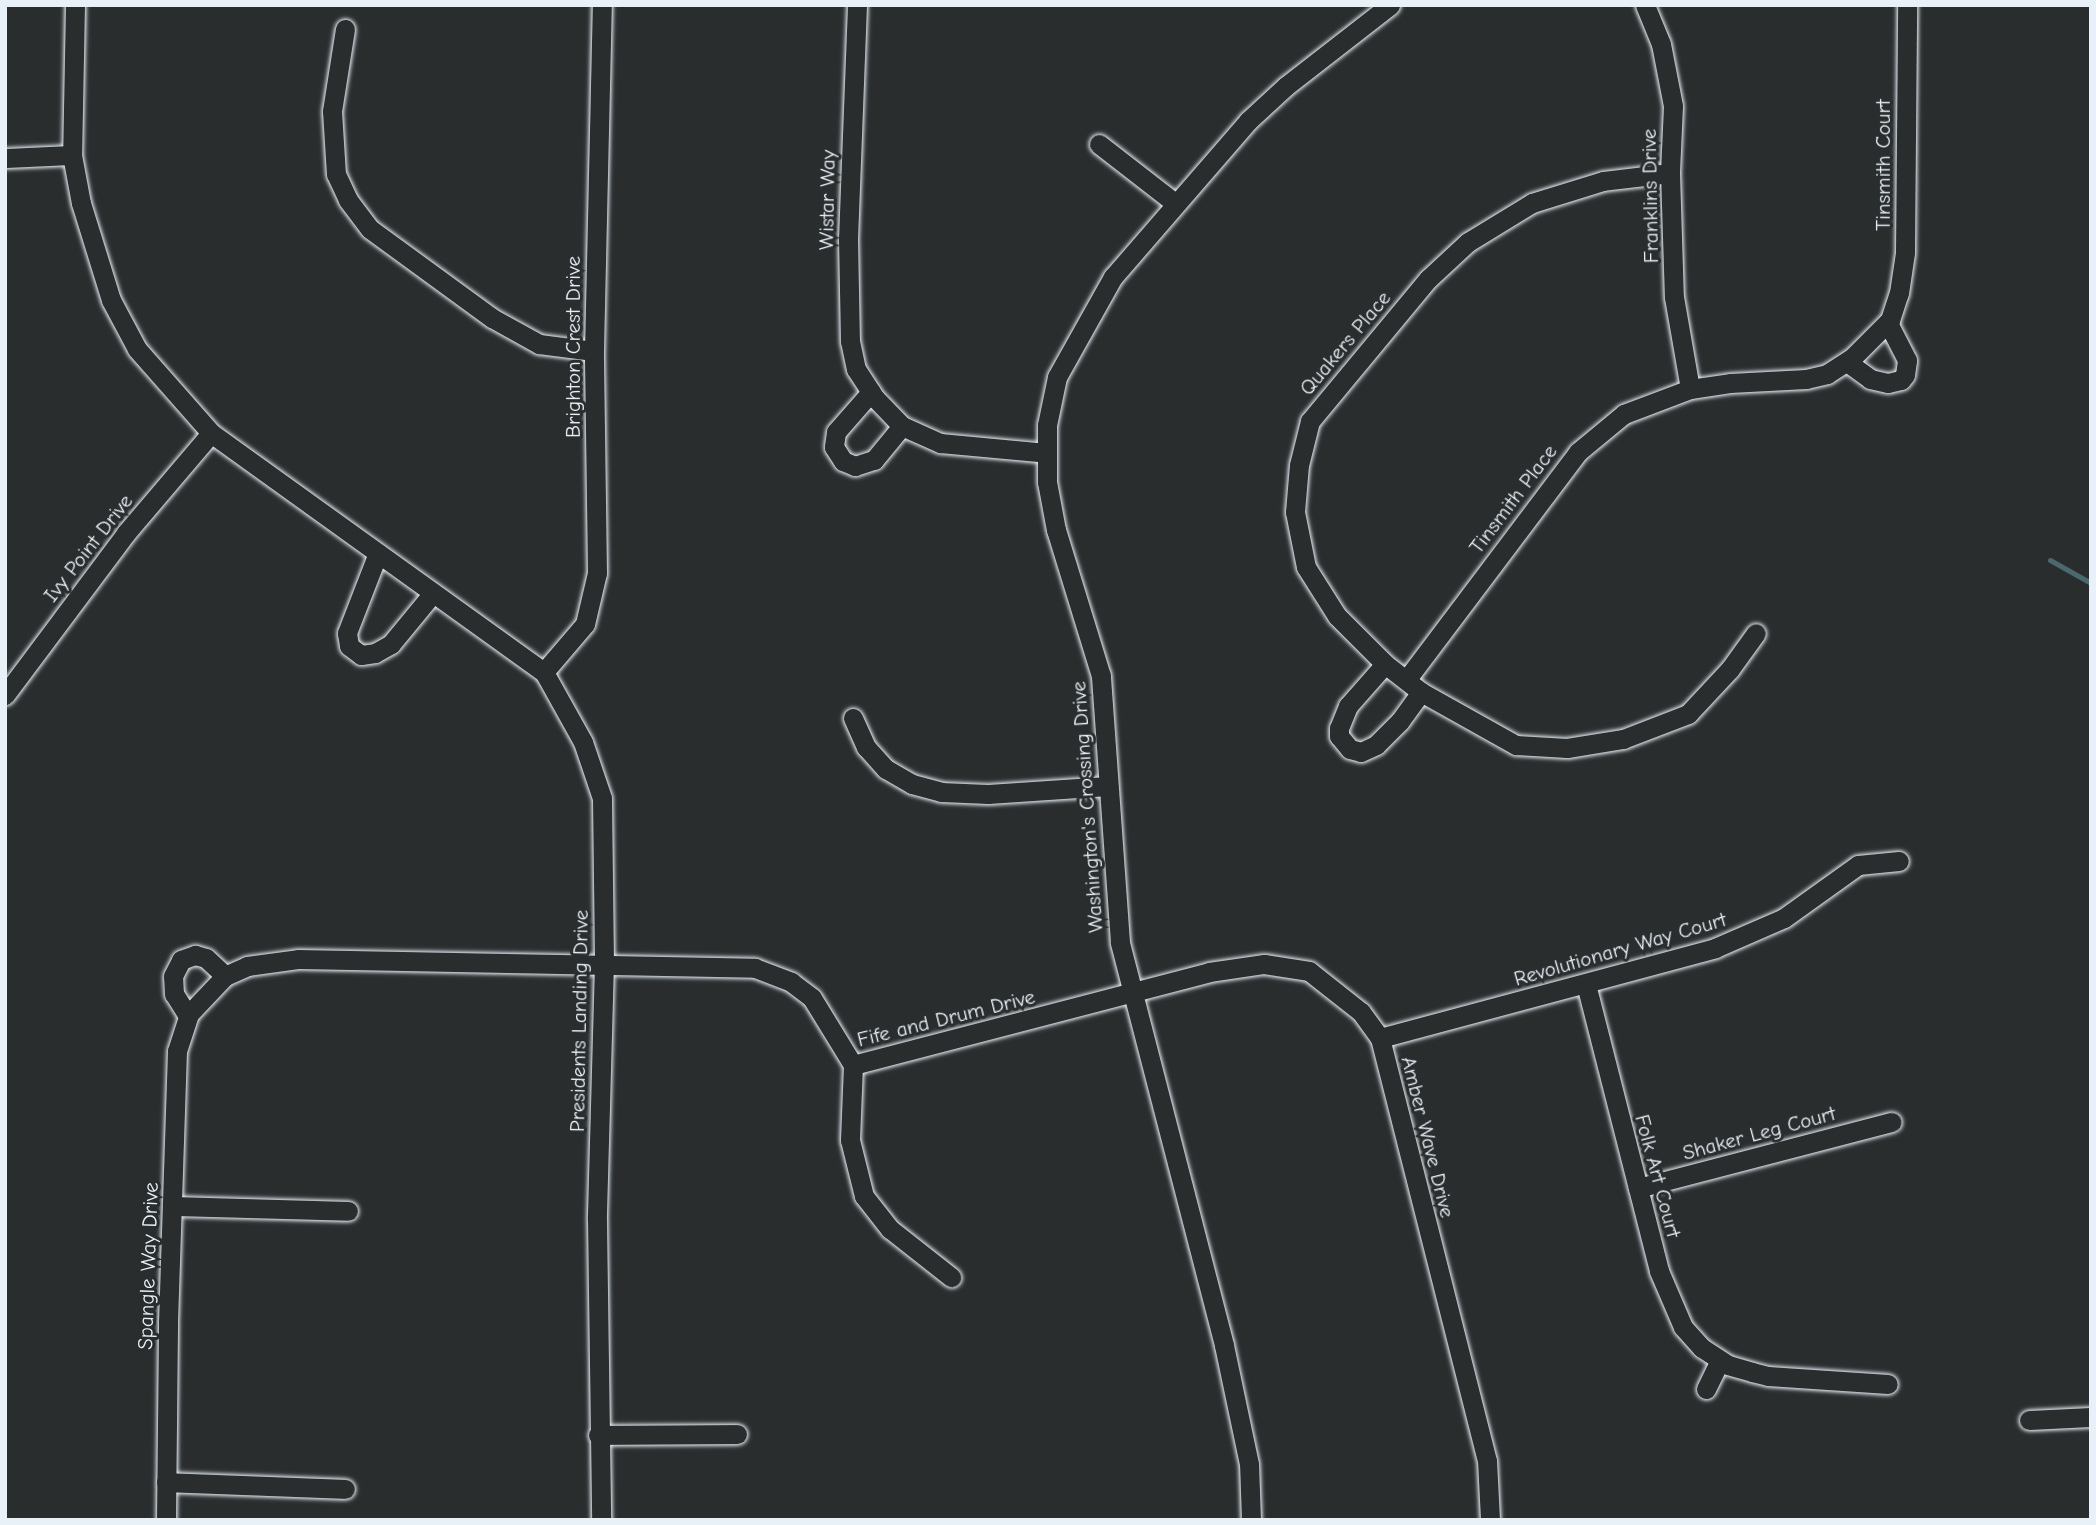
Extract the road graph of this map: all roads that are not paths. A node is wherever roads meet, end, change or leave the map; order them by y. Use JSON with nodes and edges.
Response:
{"nodes":[{"id":1,"x":75,"y":5,"type":"edge"},
{"id":2,"x":601,"y":5,"type":"edge"},
{"id":3,"x":857,"y":5,"type":"edge"},
{"id":4,"x":1645,"y":5,"type":"edge"},
{"id":5,"x":1907,"y":5,"type":"edge"},
{"id":6,"x":1386,"y":6,"type":"edge"},
{"id":7,"x":345,"y":29,"type":"dead end"},
{"id":8,"x":1099,"y":144,"type":"dead end"},
{"id":9,"x":72,"y":155,"type":"junction"},
{"id":10,"x":5,"y":158,"type":"edge"},
{"id":11,"x":1670,"y":173,"type":"junction"},
{"id":12,"x":1175,"y":202,"type":"junction"},
{"id":13,"x":1888,"y":323,"type":"junction"},
{"id":14,"x":594,"y":351,"type":"junction"},
{"id":15,"x":1847,"y":362,"type":"junction"},
{"id":16,"x":1690,"y":389,"type":"junction"},
{"id":17,"x":871,"y":391,"type":"junction"},
{"id":18,"x":902,"y":426,"type":"junction"},
{"id":19,"x":211,"y":433,"type":"junction"},
{"id":20,"x":1047,"y":453,"type":"junction"},
{"id":21,"x":378,"y":553,"type":"junction"},
{"id":22,"x":433,"y":593,"type":"junction"},
{"id":23,"x":1756,"y":633,"type":"dead end"},
{"id":24,"x":1385,"y":664,"type":"junction"},
{"id":25,"x":544,"y":672,"type":"junction"},
{"id":26,"x":1414,"y":685,"type":"junction"},
{"id":27,"x":5,"y":695,"type":"edge"},
{"id":28,"x":853,"y":718,"type":"dead end"},
{"id":29,"x":1108,"y":786,"type":"junction"},
{"id":30,"x":1899,"y":861,"type":"dead end"},
{"id":31,"x":604,"y":963,"type":"junction"},
{"id":32,"x":225,"y":976,"type":"junction"},
{"id":33,"x":1586,"y":984,"type":"junction"},
{"id":34,"x":1132,"y":994,"type":"junction"},
{"id":35,"x":188,"y":1016,"type":"junction"},
{"id":36,"x":1380,"y":1038,"type":"junction"},
{"id":37,"x":853,"y":1065,"type":"junction"},
{"id":38,"x":1892,"y":1122,"type":"dead end"},
{"id":39,"x":1638,"y":1188,"type":"junction"},
{"id":40,"x":174,"y":1206,"type":"junction"},
{"id":41,"x":348,"y":1211,"type":"dead end"},
{"id":42,"x":951,"y":1277,"type":"dead end"},
{"id":43,"x":1720,"y":1360,"type":"junction"},
{"id":44,"x":1888,"y":1384,"type":"dead end"},
{"id":45,"x":1706,"y":1389,"type":"dead end"},
{"id":46,"x":2091,"y":1417,"type":"edge"},
{"id":47,"x":2029,"y":1420,"type":"dead end"},
{"id":48,"x":737,"y":1434,"type":"dead end"},
{"id":49,"x":598,"y":1435,"type":"junction"},
{"id":50,"x":166,"y":1482,"type":"junction"},
{"id":51,"x":345,"y":1489,"type":"dead end"},
{"id":52,"x":166,"y":1520,"type":"edge"},
{"id":53,"x":601,"y":1520,"type":"edge"},
{"id":54,"x":1251,"y":1520,"type":"edge"},
{"id":55,"x":1490,"y":1520,"type":"edge"}],
"edges":[{"from":1,"to":9,"type":"street","name":"Presidents Landing Drive"},
{"from":2,"to":14,"type":"street","name":"Brighton Crest Drive"},
{"from":3,"to":17,"type":"street","name":"Wistar Way"},
{"from":4,"to":11,"type":"street","name":"Franklins Drive"},
{"from":5,"to":13,"type":"street","name":"Tinsmith Court"},
{"from":6,"to":12,"type":"street","name":"Washington's Crossing Drive"},
{"from":7,"to":14,"type":"street"},
{"from":8,"to":12,"type":"street"},
{"from":9,"to":10,"type":"street"},
{"from":9,"to":19,"type":"street","name":"Presidents Landing Drive"},
{"from":11,"to":16,"type":"street","name":"Franklins Drive"},
{"from":11,"to":24,"type":"street","name":"Quakers Place"},
{"from":12,"to":20,"type":"street","name":"Washington's Crossing Drive"},
{"from":13,"to":15,"type":"street","name":"Tinsmith Court"},
{"from":13,"to":15,"type":"street"},
{"from":14,"to":25,"type":"street","name":"Brighton Crest Drive"},
{"from":15,"to":16,"type":"street","name":"Tinsmith Court"},
{"from":16,"to":26,"type":"street","name":"Tinsmith Place"},
{"from":17,"to":18,"type":"street","name":"Wistar Way"},
{"from":17,"to":18,"type":"street"},
{"from":18,"to":20,"type":"street","name":"Wistar Way"},
{"from":19,"to":21,"type":"street","name":"Presidents Landing Drive"},
{"from":19,"to":27,"type":"street","name":"Ivy Point Drive"},
{"from":20,"to":29,"type":"street","name":"Washington's Crossing Drive"},
{"from":21,"to":22,"type":"street","name":"Presidents Landing Drive"},
{"from":21,"to":22,"type":"street"},
{"from":22,"to":25,"type":"street","name":"Presidents Landing Drive"},
{"from":23,"to":26,"type":"street","name":"Quakers Place"},
{"from":24,"to":26,"type":"street","name":"Quakers Place"},
{"from":24,"to":26,"type":"street","name":"Tinsmith Place"},
{"from":25,"to":31,"type":"street","name":"Presidents Landing Drive"},
{"from":28,"to":29,"type":"street"},
{"from":29,"to":34,"type":"street","name":"Washington's Crossing Drive"},
{"from":30,"to":33,"type":"street","name":"Revolutionary Way Court"},
{"from":31,"to":32,"type":"street","name":"Spangle Way Drive"},
{"from":31,"to":37,"type":"street","name":"Fife and Drum Drive"},
{"from":31,"to":49,"type":"street","name":"Presidents Landing Drive"},
{"from":32,"to":35,"type":"street","name":"Spangle Way Drive"},
{"from":32,"to":35,"type":"street"},
{"from":33,"to":36,"type":"street","name":"Revolutionary Way Court"},
{"from":33,"to":39,"type":"street","name":"Folk Art Court"},
{"from":34,"to":36,"type":"street","name":"Amber Wave Drive"},
{"from":34,"to":37,"type":"street","name":"Fife and Drum Drive"},
{"from":34,"to":54,"type":"street","name":"Washington's Crossing Drive"},
{"from":35,"to":40,"type":"street","name":"Spangle Way Drive"},
{"from":36,"to":55,"type":"street","name":"Amber Wave Drive"},
{"from":37,"to":42,"type":"street"},
{"from":38,"to":39,"type":"street","name":"Shaker Leg Court"},
{"from":39,"to":43,"type":"street","name":"Folk Art Court"},
{"from":40,"to":41,"type":"street"},
{"from":40,"to":50,"type":"street","name":"Spangle Way Drive"},
{"from":43,"to":44,"type":"street","name":"Folk Art Court"},
{"from":43,"to":45,"type":"street"},
{"from":46,"to":47,"type":"street"},
{"from":48,"to":49,"type":"street"},
{"from":49,"to":53,"type":"street","name":"Presidents Landing Drive"},
{"from":50,"to":51,"type":"street"},
{"from":50,"to":52,"type":"street","name":"Spangle Way Drive"}]}
